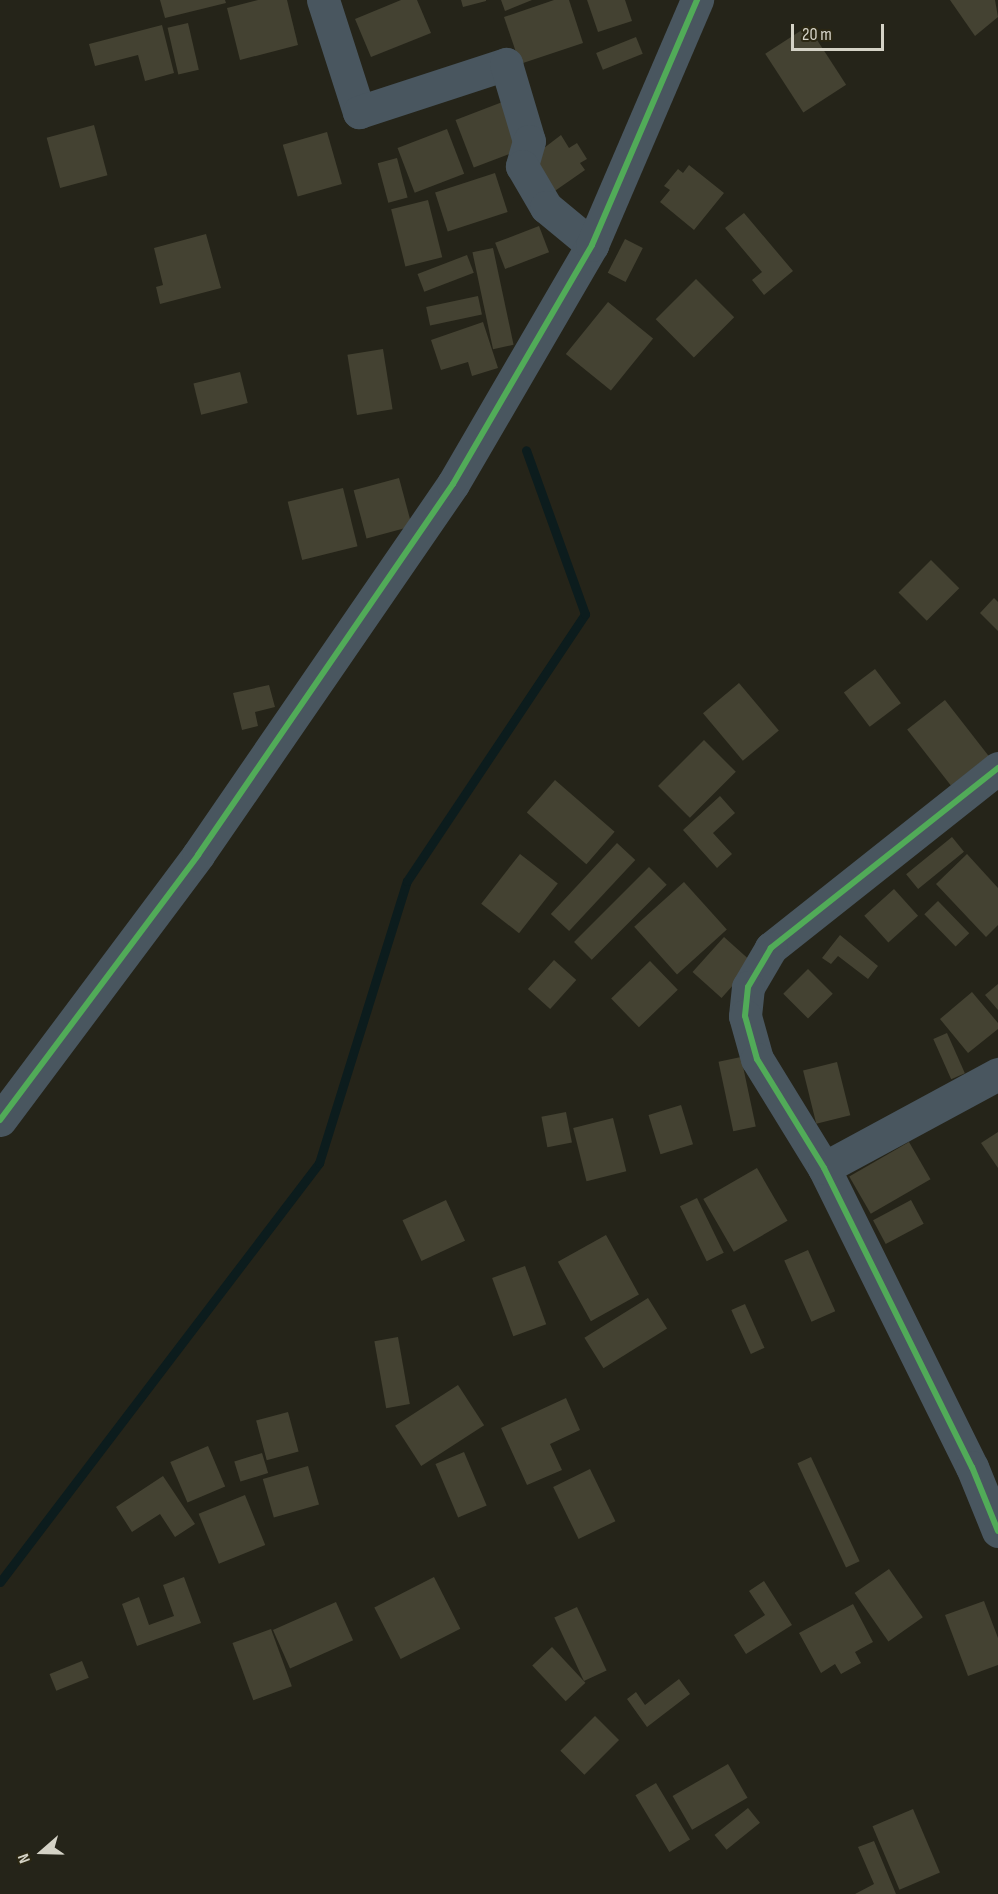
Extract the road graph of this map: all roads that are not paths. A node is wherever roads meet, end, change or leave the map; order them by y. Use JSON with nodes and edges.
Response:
{"nodes":[{"id":1,"x":323,"y":0,"type":"edge"},
{"id":2,"x":697,"y":0,"type":"edge"},
{"id":3,"x":592,"y":245,"type":"junction"},
{"id":4,"x":998,"y":768,"type":"edge"},
{"id":5,"x":998,"y":1074,"type":"edge"},
{"id":6,"x":0,"y":1120,"type":"edge"},
{"id":7,"x":824,"y":1168,"type":"junction"},
{"id":8,"x":998,"y":1531,"type":"edge"}],
"edges":[{"from":1,"to":3,"type":"street"},
{"from":2,"to":3,"type":"street"},
{"from":3,"to":6,"type":"street"},
{"from":4,"to":7,"type":"street"},
{"from":5,"to":7,"type":"street"},
{"from":7,"to":8,"type":"street"}]}
